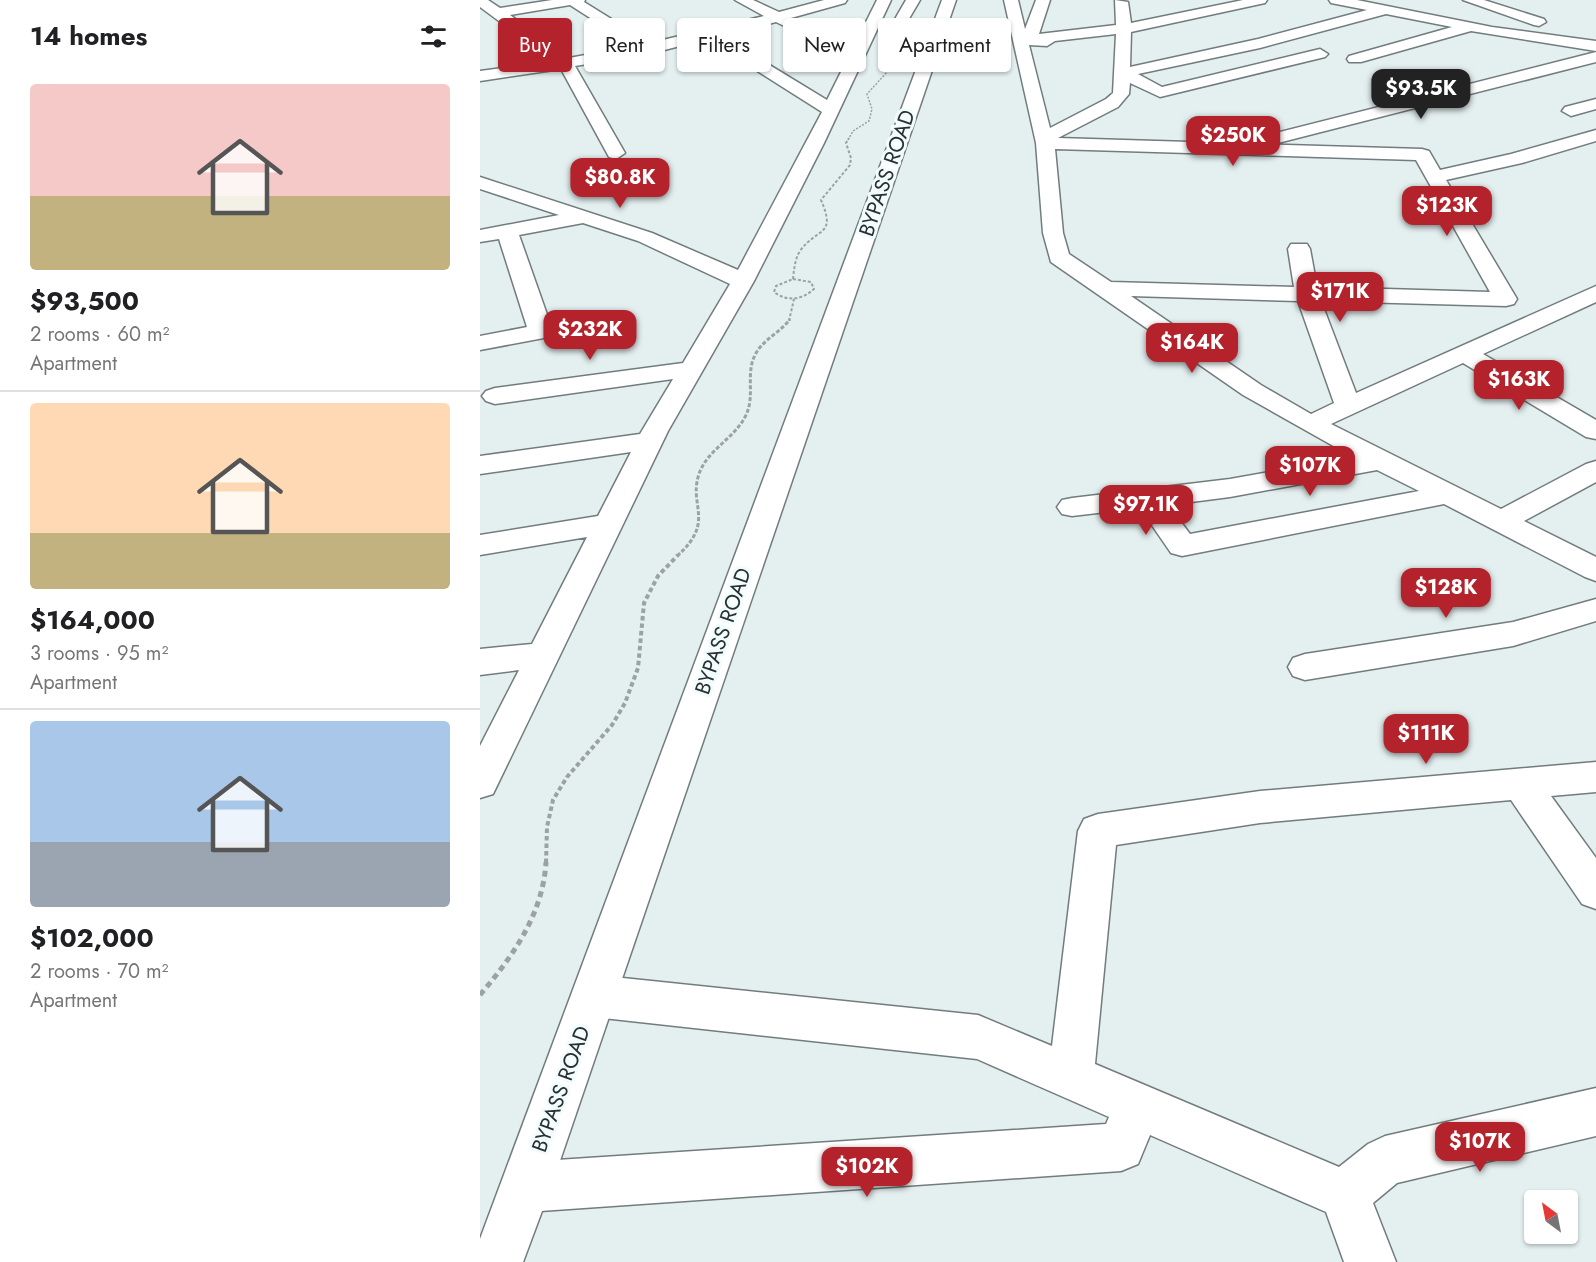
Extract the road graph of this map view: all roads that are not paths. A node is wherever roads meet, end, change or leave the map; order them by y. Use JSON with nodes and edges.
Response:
{"nodes":[{"id":1,"x":574,"y":0,"type":"edge"},
{"id":2,"x":742,"y":0,"type":"edge"},
{"id":3,"x":840,"y":0,"type":"edge"},
{"id":4,"x":884,"y":0,"type":"edge"},
{"id":5,"x":913,"y":0,"type":"edge"},
{"id":6,"x":949,"y":0,"type":"edge"},
{"id":7,"x":1011,"y":0,"type":"edge"},
{"id":8,"x":1043,"y":0,"type":"edge"},
{"id":9,"x":1260,"y":0,"type":"edge"},
{"id":10,"x":1335,"y":0,"type":"edge"},
{"id":11,"x":1470,"y":0,"type":"edge"},
{"id":12,"x":480,"y":1,"type":"edge"},
{"id":13,"x":1121,"y":2,"type":"dead end"},
{"id":14,"x":816,"y":7,"type":"junction"},
{"id":15,"x":1385,"y":10,"type":"junction"},
{"id":16,"x":498,"y":13,"type":"junction"},
{"id":17,"x":505,"y":18,"type":"edge"},
{"id":18,"x":602,"y":18,"type":"edge"},
{"id":19,"x":779,"y":18,"type":"junction"},
{"id":20,"x":837,"y":18,"type":"dead end"},
{"id":21,"x":903,"y":18,"type":"edge"},
{"id":22,"x":771,"y":20,"type":"edge"},
{"id":23,"x":783,"y":20,"type":"edge"},
{"id":24,"x":866,"y":27,"type":"edge"},
{"id":25,"x":1472,"y":27,"type":"junction"},
{"id":26,"x":1124,"y":37,"type":"junction"},
{"id":27,"x":1025,"y":40,"type":"junction"},
{"id":28,"x":1596,"y":45,"type":"edge"},
{"id":29,"x":1320,"y":54,"type":"dead end"},
{"id":30,"x":1355,"y":59,"type":"dead end"},
{"id":31,"x":509,"y":72,"type":"edge"},
{"id":32,"x":570,"y":72,"type":"edge"},
{"id":33,"x":770,"y":72,"type":"edge"},
{"id":34,"x":850,"y":72,"type":"edge"},
{"id":35,"x":1123,"y":73,"type":"junction"},
{"id":36,"x":480,"y":76,"type":"edge"},
{"id":37,"x":1412,"y":104,"type":"junction"},
{"id":38,"x":1596,"y":104,"type":"edge"},
{"id":39,"x":831,"y":110,"type":"junction"},
{"id":40,"x":1571,"y":111,"type":"dead end"},
{"id":41,"x":1442,"y":117,"type":"dead end"},
{"id":42,"x":1596,"y":135,"type":"edge"},
{"id":43,"x":1045,"y":141,"type":"junction"},
{"id":44,"x":1238,"y":149,"type":"junction"},
{"id":45,"x":616,"y":153,"type":"dead end"},
{"id":46,"x":1435,"y":177,"type":"junction"},
{"id":47,"x":480,"y":183,"type":"edge"},
{"id":48,"x":584,"y":217,"type":"junction"},
{"id":49,"x":507,"y":231,"type":"junction"},
{"id":50,"x":480,"y":236,"type":"edge"},
{"id":51,"x":1299,"y":249,"type":"dead end"},
{"id":52,"x":743,"y":280,"type":"junction"},
{"id":53,"x":1106,"y":290,"type":"junction"},
{"id":54,"x":1596,"y":293,"type":"edge"},
{"id":55,"x":1307,"y":294,"type":"junction"},
{"id":56,"x":597,"y":321,"type":"dead end"},
{"id":57,"x":541,"y":332,"type":"junction"},
{"id":58,"x":480,"y":343,"type":"edge"},
{"id":59,"x":1464,"y":353,"type":"junction"},
{"id":60,"x":691,"y":369,"type":"junction"},
{"id":61,"x":495,"y":396,"type":"dead end"},
{"id":62,"x":1348,"y":406,"type":"junction"},
{"id":63,"x":1310,"y":424,"type":"junction"},
{"id":64,"x":1596,"y":431,"type":"edge"},
{"id":65,"x":650,"y":441,"type":"junction"},
{"id":66,"x":1378,"y":460,"type":"junction"},
{"id":67,"x":480,"y":465,"type":"edge"},
{"id":68,"x":1596,"y":470,"type":"edge"},
{"id":69,"x":1446,"y":495,"type":"junction"},
{"id":70,"x":1148,"y":498,"type":"junction"},
{"id":71,"x":1072,"y":507,"type":"dead end"},
{"id":72,"x":1500,"y":522,"type":"junction"},
{"id":73,"x":609,"y":524,"type":"junction"},
{"id":74,"x":480,"y":545,"type":"edge"},
{"id":75,"x":1595,"y":569,"type":"edge"},
{"id":76,"x":1596,"y":610,"type":"edge"},
{"id":77,"x":544,"y":655,"type":"junction"},
{"id":78,"x":480,"y":662,"type":"edge"},
{"id":79,"x":1305,"y":667,"type":"dead end"},
{"id":80,"x":1596,"y":777,"type":"edge"},
{"id":81,"x":480,"y":783,"type":"edge"},
{"id":82,"x":1521,"y":784,"type":"junction"},
{"id":83,"x":1596,"y":891,"type":"edge"},
{"id":84,"x":594,"y":996,"type":"junction"},
{"id":85,"x":1071,"y":1077,"type":"junction"},
{"id":86,"x":1137,"y":1106,"type":"junction"},
{"id":87,"x":1596,"y":1112,"type":"edge"},
{"id":88,"x":526,"y":1188,"type":"junction"},
{"id":89,"x":1345,"y":1195,"type":"junction"},
{"id":90,"x":497,"y":1262,"type":"edge"},
{"id":91,"x":1370,"y":1262,"type":"edge"}],
"edges":[{"from":1,"to":16,"type":"street"},
{"from":1,"to":18,"type":"street"},
{"from":2,"to":19,"type":"street"},
{"from":3,"to":14,"type":"street"},
{"from":4,"to":24,"type":"street"},
{"from":5,"to":21,"type":"street"},
{"from":6,"to":84,"type":"street","name":"BYPASS ROAD"},
{"from":7,"to":27,"type":"street"},
{"from":8,"to":27,"type":"street"},
{"from":9,"to":26,"type":"street"},
{"from":10,"to":15,"type":"street"},
{"from":11,"to":28,"type":"street"},
{"from":12,"to":16,"type":"street"},
{"from":13,"to":26,"type":"street"},
{"from":14,"to":19,"type":"street"},
{"from":14,"to":20,"type":"street"},
{"from":15,"to":25,"type":"street"},
{"from":15,"to":35,"type":"street"},
{"from":16,"to":17,"type":"street"},
{"from":19,"to":22,"type":"street"},
{"from":19,"to":23,"type":"street"},
{"from":25,"to":28,"type":"street"},
{"from":25,"to":30,"type":"street"},
{"from":26,"to":27,"type":"street"},
{"from":26,"to":35,"type":"street"},
{"from":27,"to":43,"type":"street"},
{"from":28,"to":37,"type":"street"},
{"from":29,"to":35,"type":"street"},
{"from":31,"to":36,"type":"street"},
{"from":32,"to":45,"type":"street"},
{"from":33,"to":39,"type":"street"},
{"from":34,"to":39,"type":"street"},
{"from":35,"to":43,"type":"street"},
{"from":37,"to":41,"type":"street"},
{"from":37,"to":44,"type":"street"},
{"from":38,"to":40,"type":"street"},
{"from":39,"to":52,"type":"street"},
{"from":42,"to":46,"type":"street"},
{"from":43,"to":44,"type":"street"},
{"from":43,"to":53,"type":"street"},
{"from":44,"to":46,"type":"street"},
{"from":46,"to":55,"type":"street"},
{"from":47,"to":48,"type":"street"},
{"from":48,"to":49,"type":"street"},
{"from":48,"to":52,"type":"street"},
{"from":49,"to":50,"type":"street"},
{"from":49,"to":57,"type":"street"},
{"from":51,"to":55,"type":"street"},
{"from":52,"to":60,"type":"street"},
{"from":53,"to":55,"type":"street"},
{"from":53,"to":63,"type":"street"},
{"from":54,"to":59,"type":"street"},
{"from":55,"to":62,"type":"street"},
{"from":56,"to":57,"type":"street"},
{"from":57,"to":58,"type":"street"},
{"from":59,"to":62,"type":"street"},
{"from":59,"to":64,"type":"street"},
{"from":60,"to":61,"type":"street"},
{"from":60,"to":65,"type":"street"},
{"from":62,"to":63,"type":"street"},
{"from":63,"to":66,"type":"street"},
{"from":65,"to":67,"type":"street"},
{"from":65,"to":73,"type":"street"},
{"from":66,"to":69,"type":"street"},
{"from":66,"to":70,"type":"street"},
{"from":68,"to":72,"type":"street"},
{"from":69,"to":70,"type":"street"},
{"from":69,"to":72,"type":"street"},
{"from":70,"to":71,"type":"street"},
{"from":72,"to":75,"type":"street"},
{"from":73,"to":74,"type":"street"},
{"from":73,"to":77,"type":"street"},
{"from":76,"to":79,"type":"street"},
{"from":77,"to":78,"type":"street"},
{"from":77,"to":81,"type":"street"},
{"from":80,"to":82,"type":"street"},
{"from":82,"to":83,"type":"street"},
{"from":82,"to":85,"type":"street"},
{"from":84,"to":85,"type":"street"},
{"from":84,"to":88,"type":"street","name":"BYPASS ROAD"},
{"from":85,"to":86,"type":"street"},
{"from":86,"to":88,"type":"street"},
{"from":86,"to":89,"type":"street"},
{"from":87,"to":89,"type":"street"},
{"from":88,"to":90,"type":"street","name":"BYPASS ROAD"},
{"from":89,"to":91,"type":"street"}]}
